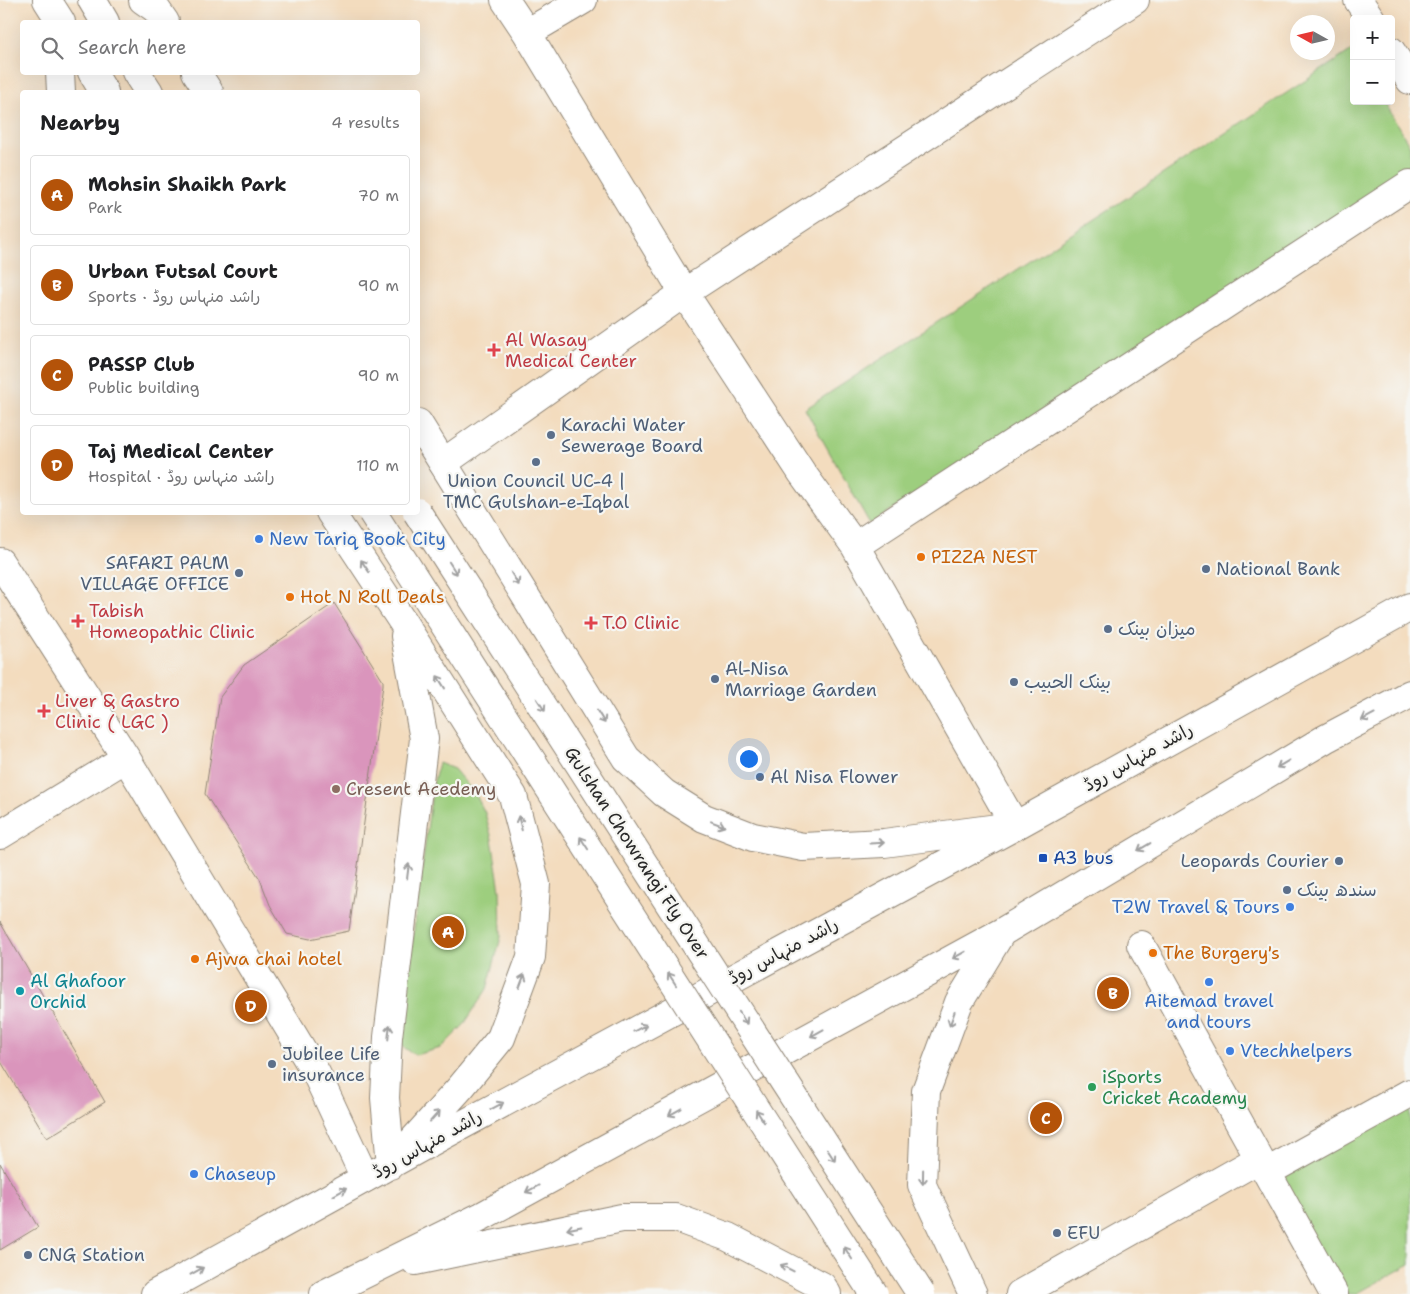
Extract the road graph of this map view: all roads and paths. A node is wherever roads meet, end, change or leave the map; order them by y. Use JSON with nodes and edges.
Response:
{"nodes":[{"id":1,"x":92,"y":0,"type":"edge"},
{"id":2,"x":143,"y":0,"type":"edge"},
{"id":3,"x":505,"y":0,"type":"edge"},
{"id":4,"x":582,"y":0,"type":"edge"},
{"id":5,"x":1135,"y":0,"type":"edge"},
{"id":6,"x":1358,"y":0,"type":"edge"},
{"id":7,"x":1367,"y":15,"type":"edge"},
{"id":8,"x":104,"y":20,"type":"edge"},
{"id":9,"x":163,"y":20,"type":"edge"},
{"id":10,"x":527,"y":34,"type":"junction"},
{"id":11,"x":1395,"y":57,"type":"edge"},
{"id":12,"x":60,"y":75,"type":"edge"},
{"id":13,"x":94,"y":75,"type":"edge"},
{"id":14,"x":138,"y":75,"type":"edge"},
{"id":15,"x":198,"y":75,"type":"edge"},
{"id":16,"x":1410,"y":80,"type":"edge"},
{"id":17,"x":61,"y":90,"type":"edge"},
{"id":18,"x":103,"y":90,"type":"edge"},
{"id":19,"x":148,"y":90,"type":"edge"},
{"id":20,"x":208,"y":90,"type":"edge"},
{"id":21,"x":1410,"y":184,"type":"edge"},
{"id":22,"x":684,"y":293,"type":"junction"},
{"id":23,"x":420,"y":426,"type":"edge"},
{"id":24,"x":443,"y":463,"type":"junction"},
{"id":25,"x":332,"y":515,"type":"edge"},
{"id":26,"x":374,"y":515,"type":"edge"},
{"id":27,"x":419,"y":515,"type":"edge"},
{"id":28,"x":855,"y":546,"type":"junction"},
{"id":29,"x":0,"y":562,"type":"edge"},
{"id":30,"x":1410,"y":607,"type":"edge"},
{"id":31,"x":402,"y":621,"type":"junction"},
{"id":32,"x":1410,"y":694,"type":"edge"},
{"id":33,"x":126,"y":758,"type":"junction"},
{"id":34,"x":1015,"y":826,"type":"junction"},
{"id":35,"x":0,"y":835,"type":"edge"},
{"id":36,"x":1002,"y":932,"type":"junction"},
{"id":37,"x":1141,"y":945,"type":"dead end"},
{"id":38,"x":1410,"y":1093,"type":"edge"},
{"id":39,"x":390,"y":1165,"type":"junction"},
{"id":40,"x":1263,"y":1165,"type":"junction"},
{"id":41,"x":365,"y":1178,"type":"junction"},
{"id":42,"x":373,"y":1270,"type":"junction"},
{"id":43,"x":154,"y":1294,"type":"edge"},
{"id":44,"x":324,"y":1294,"type":"edge"},
{"id":45,"x":827,"y":1294,"type":"edge"},
{"id":46,"x":874,"y":1294,"type":"edge"},
{"id":47,"x":921,"y":1294,"type":"edge"},
{"id":48,"x":973,"y":1294,"type":"edge"},
{"id":49,"x":1020,"y":1294,"type":"edge"},
{"id":50,"x":1334,"y":1294,"type":"edge"}],
"edges":[{"from":1,"to":8,"type":"main road"},
{"from":2,"to":9,"type":"main road"},
{"from":3,"to":10,"type":"main road"},
{"from":4,"to":10,"type":"main road"},
{"from":5,"to":22,"type":"main road"},
{"from":6,"to":7,"type":"main road"},
{"from":10,"to":22,"type":"main road"},
{"from":11,"to":16,"type":"main road"},
{"from":12,"to":17,"type":"main road"},
{"from":13,"to":18,"type":"main road"},
{"from":14,"to":19,"type":"main road"},
{"from":15,"to":20,"type":"main road"},
{"from":21,"to":28,"type":"main road"},
{"from":22,"to":24,"type":"main road"},
{"from":22,"to":28,"type":"main road"},
{"from":23,"to":24,"type":"main road"},
{"from":24,"to":34,"type":"main road","one_way":true},
{"from":31,"to":25,"type":"main road","one_way":true},
{"from":46,"to":26,"type":"main road","one_way":true,"bridge":true},
{"from":27,"to":47,"type":"main road","name":"Gulshan Chowrangi Fly Over","one_way":true,"bridge":true},
{"from":28,"to":34,"type":"main road"},
{"from":29,"to":33,"type":"main road"},
{"from":30,"to":34,"type":"main road","name":"راشد منہاس روڈ"},
{"from":39,"to":31,"type":"main road","one_way":true},
{"from":39,"to":31,"type":"main road","one_way":true},
{"from":32,"to":36,"type":"main road","one_way":true},
{"from":33,"to":35,"type":"main road"},
{"from":33,"to":41,"type":"main road"},
{"from":39,"to":34,"type":"main road","name":"راشد منہاس روڈ","one_way":true},
{"from":36,"to":42,"type":"main road","one_way":true},
{"from":36,"to":48,"type":"main road","one_way":true},
{"from":37,"to":40,"type":"main road"},
{"from":38,"to":40,"type":"main road"},
{"from":39,"to":41,"type":"main road","name":"راشد منہاس روڈ"},
{"from":40,"to":49,"type":"main road"},
{"from":40,"to":50,"type":"main road"},
{"from":43,"to":41,"type":"main road","name":"راشد منہاس روڈ","one_way":true},
{"from":42,"to":44,"type":"main road"},
{"from":45,"to":42,"type":"main road","one_way":true}]}
